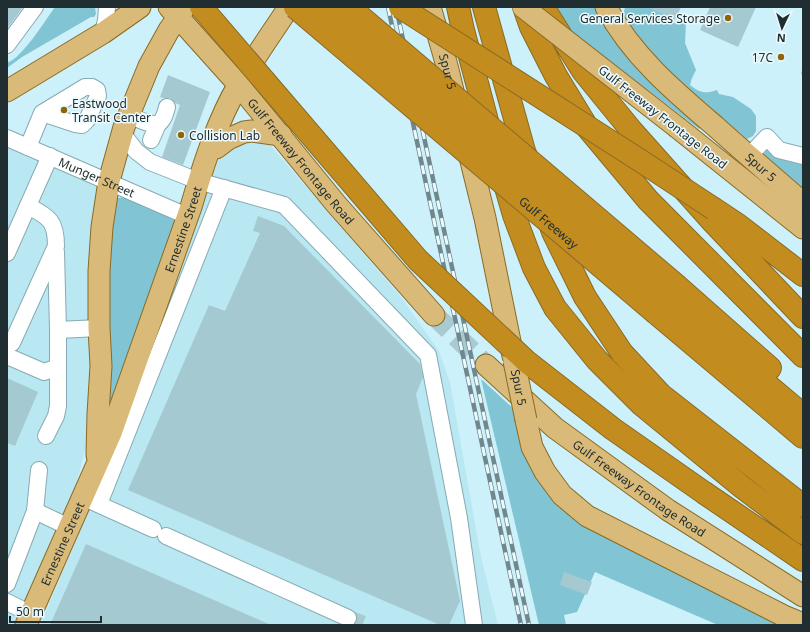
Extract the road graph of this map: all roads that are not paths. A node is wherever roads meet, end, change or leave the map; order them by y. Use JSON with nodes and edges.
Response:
{"nodes":[{"id":1,"x":35,"y":7,"type":"edge"},
{"id":2,"x":107,"y":7,"type":"edge"},
{"id":3,"x":140,"y":7,"type":"edge"},
{"id":4,"x":201,"y":7,"type":"edge"},
{"id":5,"x":289,"y":7,"type":"edge"},
{"id":6,"x":295,"y":7,"type":"edge"},
{"id":7,"x":319,"y":7,"type":"edge"},
{"id":8,"x":349,"y":7,"type":"edge"},
{"id":9,"x":400,"y":7,"type":"edge"},
{"id":10,"x":430,"y":7,"type":"edge"},
{"id":11,"x":458,"y":7,"type":"edge"},
{"id":12,"x":484,"y":7,"type":"edge"},
{"id":13,"x":524,"y":7,"type":"edge"},
{"id":14,"x":543,"y":7,"type":"edge"},
{"id":15,"x":177,"y":10,"type":"edge"},
{"id":16,"x":613,"y":12,"type":"edge"},
{"id":17,"x":103,"y":33,"type":"junction"},
{"id":18,"x":7,"y":45,"type":"edge"},
{"id":19,"x":34,"y":75,"type":"junction"},
{"id":20,"x":7,"y":80,"type":"edge"},
{"id":21,"x":238,"y":84,"type":"junction"},
{"id":22,"x":7,"y":91,"type":"edge"},
{"id":23,"x":167,"y":107,"type":"dead end"},
{"id":24,"x":42,"y":113,"type":"dead end"},
{"id":25,"x":125,"y":124,"type":"junction"},
{"id":26,"x":158,"y":124,"type":"junction"},
{"id":27,"x":281,"y":135,"type":"junction"},
{"id":28,"x":152,"y":140,"type":"dead end"},
{"id":29,"x":9,"y":143,"type":"edge"},
{"id":30,"x":28,"y":147,"type":"junction"},
{"id":31,"x":210,"y":148,"type":"junction"},
{"id":32,"x":50,"y":156,"type":"junction"},
{"id":33,"x":749,"y":156,"type":"junction"},
{"id":34,"x":803,"y":156,"type":"edge"},
{"id":35,"x":526,"y":158,"type":"junction"},
{"id":36,"x":109,"y":181,"type":"junction"},
{"id":37,"x":198,"y":181,"type":"junction"},
{"id":38,"x":224,"y":188,"type":"junction"},
{"id":39,"x":803,"y":203,"type":"edge"},
{"id":40,"x":28,"y":206,"type":"junction"},
{"id":41,"x":187,"y":216,"type":"junction"},
{"id":42,"x":803,"y":228,"type":"edge"},
{"id":43,"x":56,"y":246,"type":"junction"},
{"id":44,"x":7,"y":253,"type":"edge"},
{"id":45,"x":803,"y":275,"type":"edge"},
{"id":46,"x":667,"y":300,"type":"junction"},
{"id":47,"x":434,"y":315,"type":"tunnel mouth"},
{"id":48,"x":803,"y":317,"type":"edge"},
{"id":49,"x":99,"y":328,"type":"junction"},
{"id":50,"x":58,"y":330,"type":"junction"},
{"id":51,"x":9,"y":350,"type":"edge"},
{"id":52,"x":803,"y":356,"type":"edge"},
{"id":53,"x":486,"y":365,"type":"tunnel mouth"},
{"id":54,"x":58,"y":367,"type":"junction"},
{"id":55,"x":803,"y":396,"type":"edge"},
{"id":56,"x":803,"y":415,"type":"edge"},
{"id":57,"x":46,"y":436,"type":"dead end"},
{"id":58,"x":803,"y":437,"type":"edge"},
{"id":59,"x":97,"y":462,"type":"junction"},
{"id":60,"x":39,"y":470,"type":"dead end"},
{"id":61,"x":91,"y":500,"type":"junction"},
{"id":62,"x":803,"y":506,"type":"edge"},
{"id":63,"x":36,"y":511,"type":"junction"},
{"id":64,"x":69,"y":527,"type":"junction"},
{"id":65,"x":803,"y":533,"type":"edge"},
{"id":66,"x":803,"y":560,"type":"edge"},
{"id":67,"x":7,"y":584,"type":"edge"},
{"id":68,"x":803,"y":596,"type":"edge"},
{"id":69,"x":7,"y":602,"type":"edge"},
{"id":70,"x":348,"y":618,"type":"tunnel mouth"},
{"id":71,"x":28,"y":619,"type":"edge"},
{"id":72,"x":803,"y":624,"type":"edge"},
{"id":73,"x":474,"y":625,"type":"edge"}],
"edges":[{"from":1,"to":18,"type":"street"},
{"from":2,"to":17,"type":"street"},
{"from":3,"to":17,"type":"main road"},
{"from":4,"to":66,"type":"highway","bridge":true},
{"from":5,"to":21,"type":"main road","name":"Ernestine Street"},
{"from":6,"to":46,"type":"highway","name":"Gulf Freeway","bridge":true},
{"from":7,"to":46,"type":"highway","name":"Gulf Freeway","bridge":true},
{"from":8,"to":35,"type":"highway","name":"Gulf Freeway","bridge":true},
{"from":9,"to":45,"type":"highway","bridge":true},
{"from":10,"to":72,"type":"main road","name":"Spur 5","bridge":true},
{"from":11,"to":65,"type":"highway"},
{"from":12,"to":35,"type":"highway"},
{"from":13,"to":42,"type":"main road","name":"Gulf Freeway Frontage Road","bridge":true},
{"from":13,"to":52,"type":"highway"},
{"from":14,"to":48,"type":"highway"},
{"from":15,"to":21,"type":"main road","name":"Gulf Freeway Frontage Road"},
{"from":15,"to":25,"type":"main road","name":"Ernestine Street"},
{"from":16,"to":33,"type":"main road","name":"Spur 5"},
{"from":17,"to":19,"type":"main road"},
{"from":19,"to":20,"type":"street"},
{"from":19,"to":22,"type":"main road"},
{"from":21,"to":27,"type":"main road","name":"Gulf Freeway Frontage Road"},
{"from":21,"to":31,"type":"main road","name":"Ernestine Street"},
{"from":23,"to":26,"type":"street"},
{"from":24,"to":30,"type":"street"},
{"from":25,"to":26,"type":"street"},
{"from":25,"to":36,"type":"main road","name":"Ernestine Street"},
{"from":25,"to":37,"type":"street"},
{"from":26,"to":28,"type":"street"},
{"from":27,"to":31,"type":"main road"},
{"from":27,"to":47,"type":"main road","name":"Gulf Freeway Frontage Road"},
{"from":29,"to":30,"type":"street","name":"Munger Street"},
{"from":30,"to":32,"type":"street","name":"Munger Street"},
{"from":31,"to":37,"type":"main road","name":"Ernestine Street"},
{"from":32,"to":36,"type":"street","name":"Munger Street"},
{"from":32,"to":40,"type":"street"},
{"from":33,"to":34,"type":"street"},
{"from":33,"to":39,"type":"main road","name":"Spur 5"},
{"from":35,"to":46,"type":"highway","name":"Gulf Freeway","bridge":true},
{"from":35,"to":62,"type":"highway"},
{"from":36,"to":41,"type":"street","name":"Munger Street"},
{"from":36,"to":49,"type":"main road","name":"Ernestine Street"},
{"from":37,"to":38,"type":"street"},
{"from":37,"to":41,"type":"main road","name":"Ernestine Street"},
{"from":38,"to":61,"type":"street"},
{"from":38,"to":73,"type":"street"},
{"from":40,"to":43,"type":"street"},
{"from":40,"to":44,"type":"street"},
{"from":41,"to":59,"type":"main road","name":"Ernestine Street"},
{"from":43,"to":50,"type":"street"},
{"from":43,"to":51,"type":"street"},
{"from":46,"to":55,"type":"highway","name":"Gulf Freeway"},
{"from":46,"to":56,"type":"highway","name":"Gulf Freeway"},
{"from":46,"to":58,"type":"highway","name":"Gulf Freeway"},
{"from":49,"to":50,"type":"street"},
{"from":49,"to":59,"type":"main road","name":"Ernestine Street"},
{"from":50,"to":54,"type":"street"},
{"from":51,"to":54,"type":"street"},
{"from":53,"to":68,"type":"main road","name":"Gulf Freeway Frontage Road"},
{"from":54,"to":57,"type":"street"},
{"from":59,"to":61,"type":"main road","name":"Ernestine Street"},
{"from":60,"to":63,"type":"street"},
{"from":61,"to":64,"type":"main road","name":"Ernestine Street"},
{"from":61,"to":70,"type":"street"},
{"from":63,"to":64,"type":"street"},
{"from":63,"to":67,"type":"street"},
{"from":64,"to":71,"type":"main road","name":"Ernestine Street"},
{"from":69,"to":71,"type":"street"}]}
